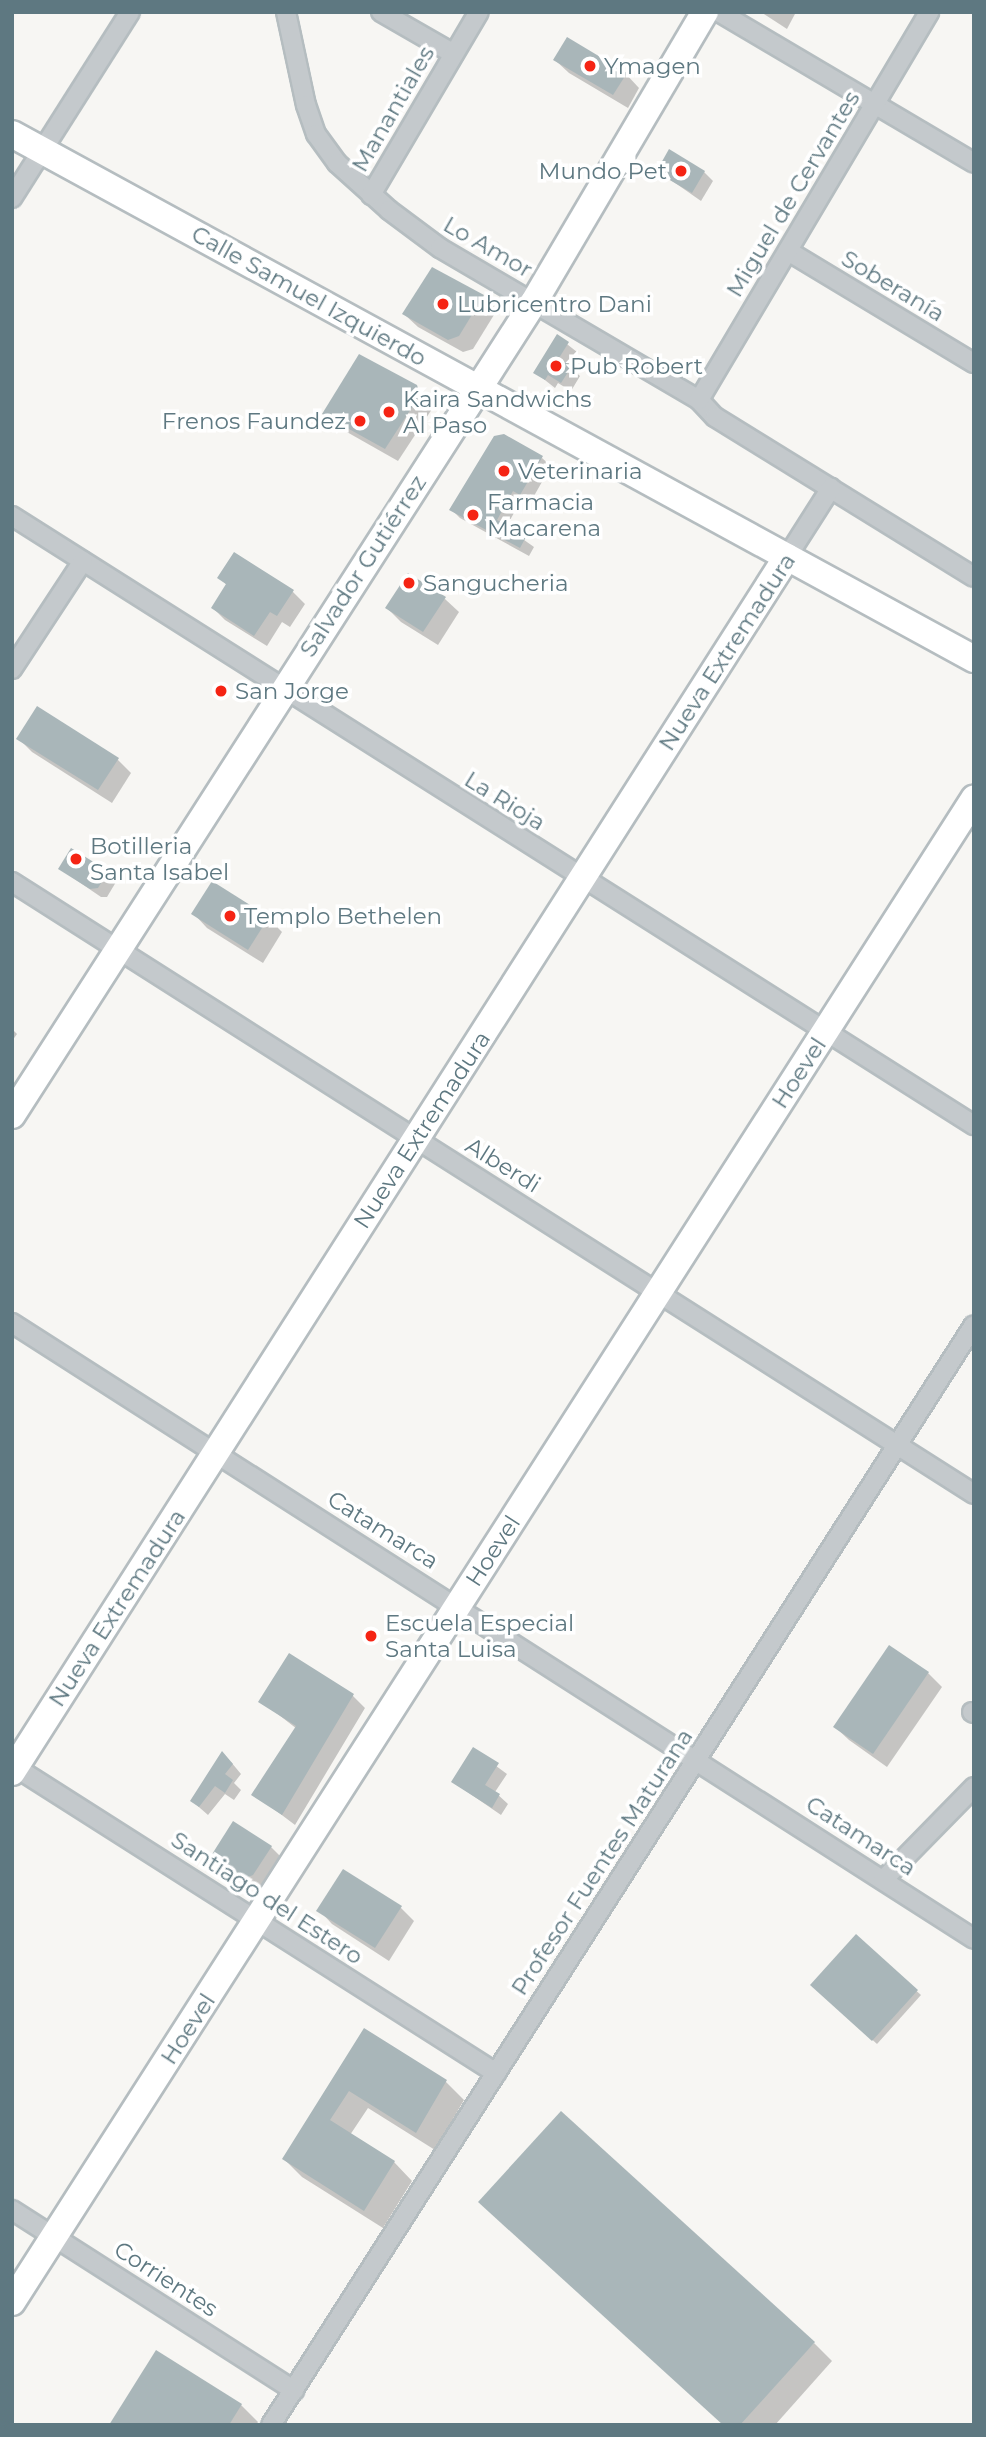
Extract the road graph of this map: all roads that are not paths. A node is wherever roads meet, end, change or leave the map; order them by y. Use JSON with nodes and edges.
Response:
{"nodes":[{"id":1,"x":130,"y":12,"type":"edge"},
{"id":2,"x":286,"y":12,"type":"edge"},
{"id":3,"x":382,"y":12,"type":"edge"},
{"id":4,"x":479,"y":12,"type":"edge"},
{"id":5,"x":705,"y":12,"type":"edge"},
{"id":6,"x":719,"y":12,"type":"edge"},
{"id":7,"x":929,"y":12,"type":"edge"},
{"id":8,"x":454,"y":54,"type":"junction"},
{"id":9,"x":875,"y":104,"type":"junction"},
{"id":10,"x":12,"y":134,"type":"edge"},
{"id":11,"x":42,"y":151,"type":"junction"},
{"id":12,"x":974,"y":163,"type":"edge"},
{"id":13,"x":371,"y":195,"type":"junction"},
{"id":14,"x":12,"y":198,"type":"edge"},
{"id":15,"x":788,"y":251,"type":"junction"},
{"id":16,"x":534,"y":302,"type":"junction"},
{"id":17,"x":974,"y":363,"type":"edge"},
{"id":18,"x":477,"y":388,"type":"junction"},
{"id":19,"x":699,"y":400,"type":"junction"},
{"id":20,"x":831,"y":488,"type":"junction"},
{"id":21,"x":12,"y":516,"type":"edge"},
{"id":22,"x":787,"y":557,"type":"junction"},
{"id":23,"x":83,"y":561,"type":"junction"},
{"id":24,"x":974,"y":577,"type":"edge"},
{"id":25,"x":974,"y":659,"type":"edge"},
{"id":26,"x":12,"y":669,"type":"edge"},
{"id":27,"x":284,"y":690,"type":"junction"},
{"id":28,"x":974,"y":799,"type":"edge"},
{"id":29,"x":582,"y":879,"type":"junction"},
{"id":30,"x":12,"y":882,"type":"edge"},
{"id":31,"x":118,"y":950,"type":"junction"},
{"id":32,"x":825,"y":1032,"type":"junction"},
{"id":33,"x":12,"y":1115,"type":"edge"},
{"id":34,"x":974,"y":1125,"type":"edge"},
{"id":35,"x":416,"y":1140,"type":"junction"},
{"id":36,"x":659,"y":1292,"type":"junction"},
{"id":37,"x":12,"y":1323,"type":"edge"},
{"id":38,"x":974,"y":1325,"type":"edge"},
{"id":39,"x":897,"y":1444,"type":"junction"},
{"id":40,"x":216,"y":1453,"type":"junction"},
{"id":41,"x":974,"y":1494,"type":"edge"},
{"id":42,"x":457,"y":1607,"type":"junction"},
{"id":43,"x":696,"y":1759,"type":"junction"},
{"id":44,"x":13,"y":1768,"type":"edge"},
{"id":45,"x":974,"y":1787,"type":"edge"},
{"id":46,"x":883,"y":1880,"type":"junction"},
{"id":47,"x":257,"y":1921,"type":"junction"},
{"id":48,"x":974,"y":1939,"type":"edge"},
{"id":49,"x":496,"y":2073,"type":"junction"},
{"id":50,"x":12,"y":2210,"type":"edge"},
{"id":51,"x":54,"y":2237,"type":"junction"},
{"id":52,"x":12,"y":2302,"type":"edge"},
{"id":53,"x":294,"y":2390,"type":"junction"},
{"id":54,"x":271,"y":2425,"type":"edge"}],
"edges":[{"from":1,"to":11,"type":"street"},
{"from":2,"to":13,"type":"street","name":"Lo Amor"},
{"from":3,"to":8,"type":"street"},
{"from":4,"to":8,"type":"street","name":"Manantiales"},
{"from":5,"to":16,"type":"street","name":"Salvador Gutiérrez"},
{"from":6,"to":9,"type":"street"},
{"from":7,"to":9,"type":"street","name":"Miguel de Cervantes"},
{"from":8,"to":13,"type":"street","name":"Manantiales"},
{"from":9,"to":12,"type":"street"},
{"from":9,"to":15,"type":"street","name":"Miguel de Cervantes"},
{"from":10,"to":11,"type":"street","name":"Calle Samuel Izquierdo"},
{"from":11,"to":14,"type":"street"},
{"from":11,"to":18,"type":"street","name":"Calle Samuel Izquierdo"},
{"from":13,"to":16,"type":"street","name":"Lo Amor"},
{"from":15,"to":17,"type":"street","name":"Soberanía"},
{"from":15,"to":19,"type":"street","name":"Miguel de Cervantes"},
{"from":16,"to":18,"type":"street","name":"Salvador Gutiérrez"},
{"from":16,"to":19,"type":"street","name":"Lo Amor"},
{"from":18,"to":22,"type":"street","name":"Calle Samuel Izquierdo"},
{"from":18,"to":27,"type":"street","name":"Salvador Gutiérrez"},
{"from":19,"to":20,"type":"street","name":"Lo Amor"},
{"from":20,"to":22,"type":"street","name":"Nueva Extremadura"},
{"from":20,"to":24,"type":"street","name":"Lo Amor"},
{"from":21,"to":23,"type":"street","name":"La Rioja"},
{"from":22,"to":25,"type":"street","name":"Calle Samuel Izquierdo"},
{"from":22,"to":29,"type":"street","name":"Nueva Extremadura"},
{"from":23,"to":26,"type":"street"},
{"from":23,"to":27,"type":"street","name":"La Rioja"},
{"from":27,"to":29,"type":"street","name":"La Rioja"},
{"from":27,"to":31,"type":"street","name":"Salvador Gutiérrez"},
{"from":28,"to":32,"type":"street","name":"Hoevel"},
{"from":29,"to":32,"type":"street","name":"La Rioja"},
{"from":29,"to":35,"type":"street","name":"Nueva Extremadura"},
{"from":30,"to":31,"type":"street","name":"Alberdi"},
{"from":31,"to":33,"type":"street","name":"Salvador Gutiérrez"},
{"from":31,"to":35,"type":"street","name":"Alberdi"},
{"from":32,"to":34,"type":"street","name":"La Rioja"},
{"from":32,"to":36,"type":"street","name":"Hoevel"},
{"from":35,"to":36,"type":"street","name":"Alberdi"},
{"from":35,"to":40,"type":"street","name":"Nueva Extremadura"},
{"from":36,"to":39,"type":"street","name":"Alberdi"},
{"from":36,"to":42,"type":"street","name":"Hoevel"},
{"from":37,"to":40,"type":"street","name":"Catamarca"},
{"from":38,"to":39,"type":"street","name":"Profesor Fuentes Maturana"},
{"from":39,"to":41,"type":"street","name":"Alberdi"},
{"from":39,"to":43,"type":"street","name":"Profesor Fuentes Maturana"},
{"from":40,"to":42,"type":"street","name":"Catamarca"},
{"from":40,"to":44,"type":"street","name":"Nueva Extremadura"},
{"from":42,"to":43,"type":"street","name":"Catamarca"},
{"from":42,"to":47,"type":"street","name":"Hoevel"},
{"from":43,"to":46,"type":"street","name":"Catamarca"},
{"from":43,"to":49,"type":"street","name":"Profesor Fuentes Maturana"},
{"from":44,"to":47,"type":"street","name":"Santiago del Estero"},
{"from":45,"to":46,"type":"street"},
{"from":46,"to":48,"type":"street","name":"Catamarca"},
{"from":47,"to":49,"type":"street","name":"Santiago del Estero"},
{"from":47,"to":51,"type":"street","name":"Hoevel"},
{"from":49,"to":53,"type":"street","name":"Profesor Fuentes Maturana"},
{"from":50,"to":51,"type":"street","name":"Corrientes"},
{"from":51,"to":52,"type":"street","name":"Hoevel"},
{"from":51,"to":53,"type":"street","name":"Corrientes"},
{"from":53,"to":54,"type":"street","name":"Profesor Fuentes Maturana"}]}
